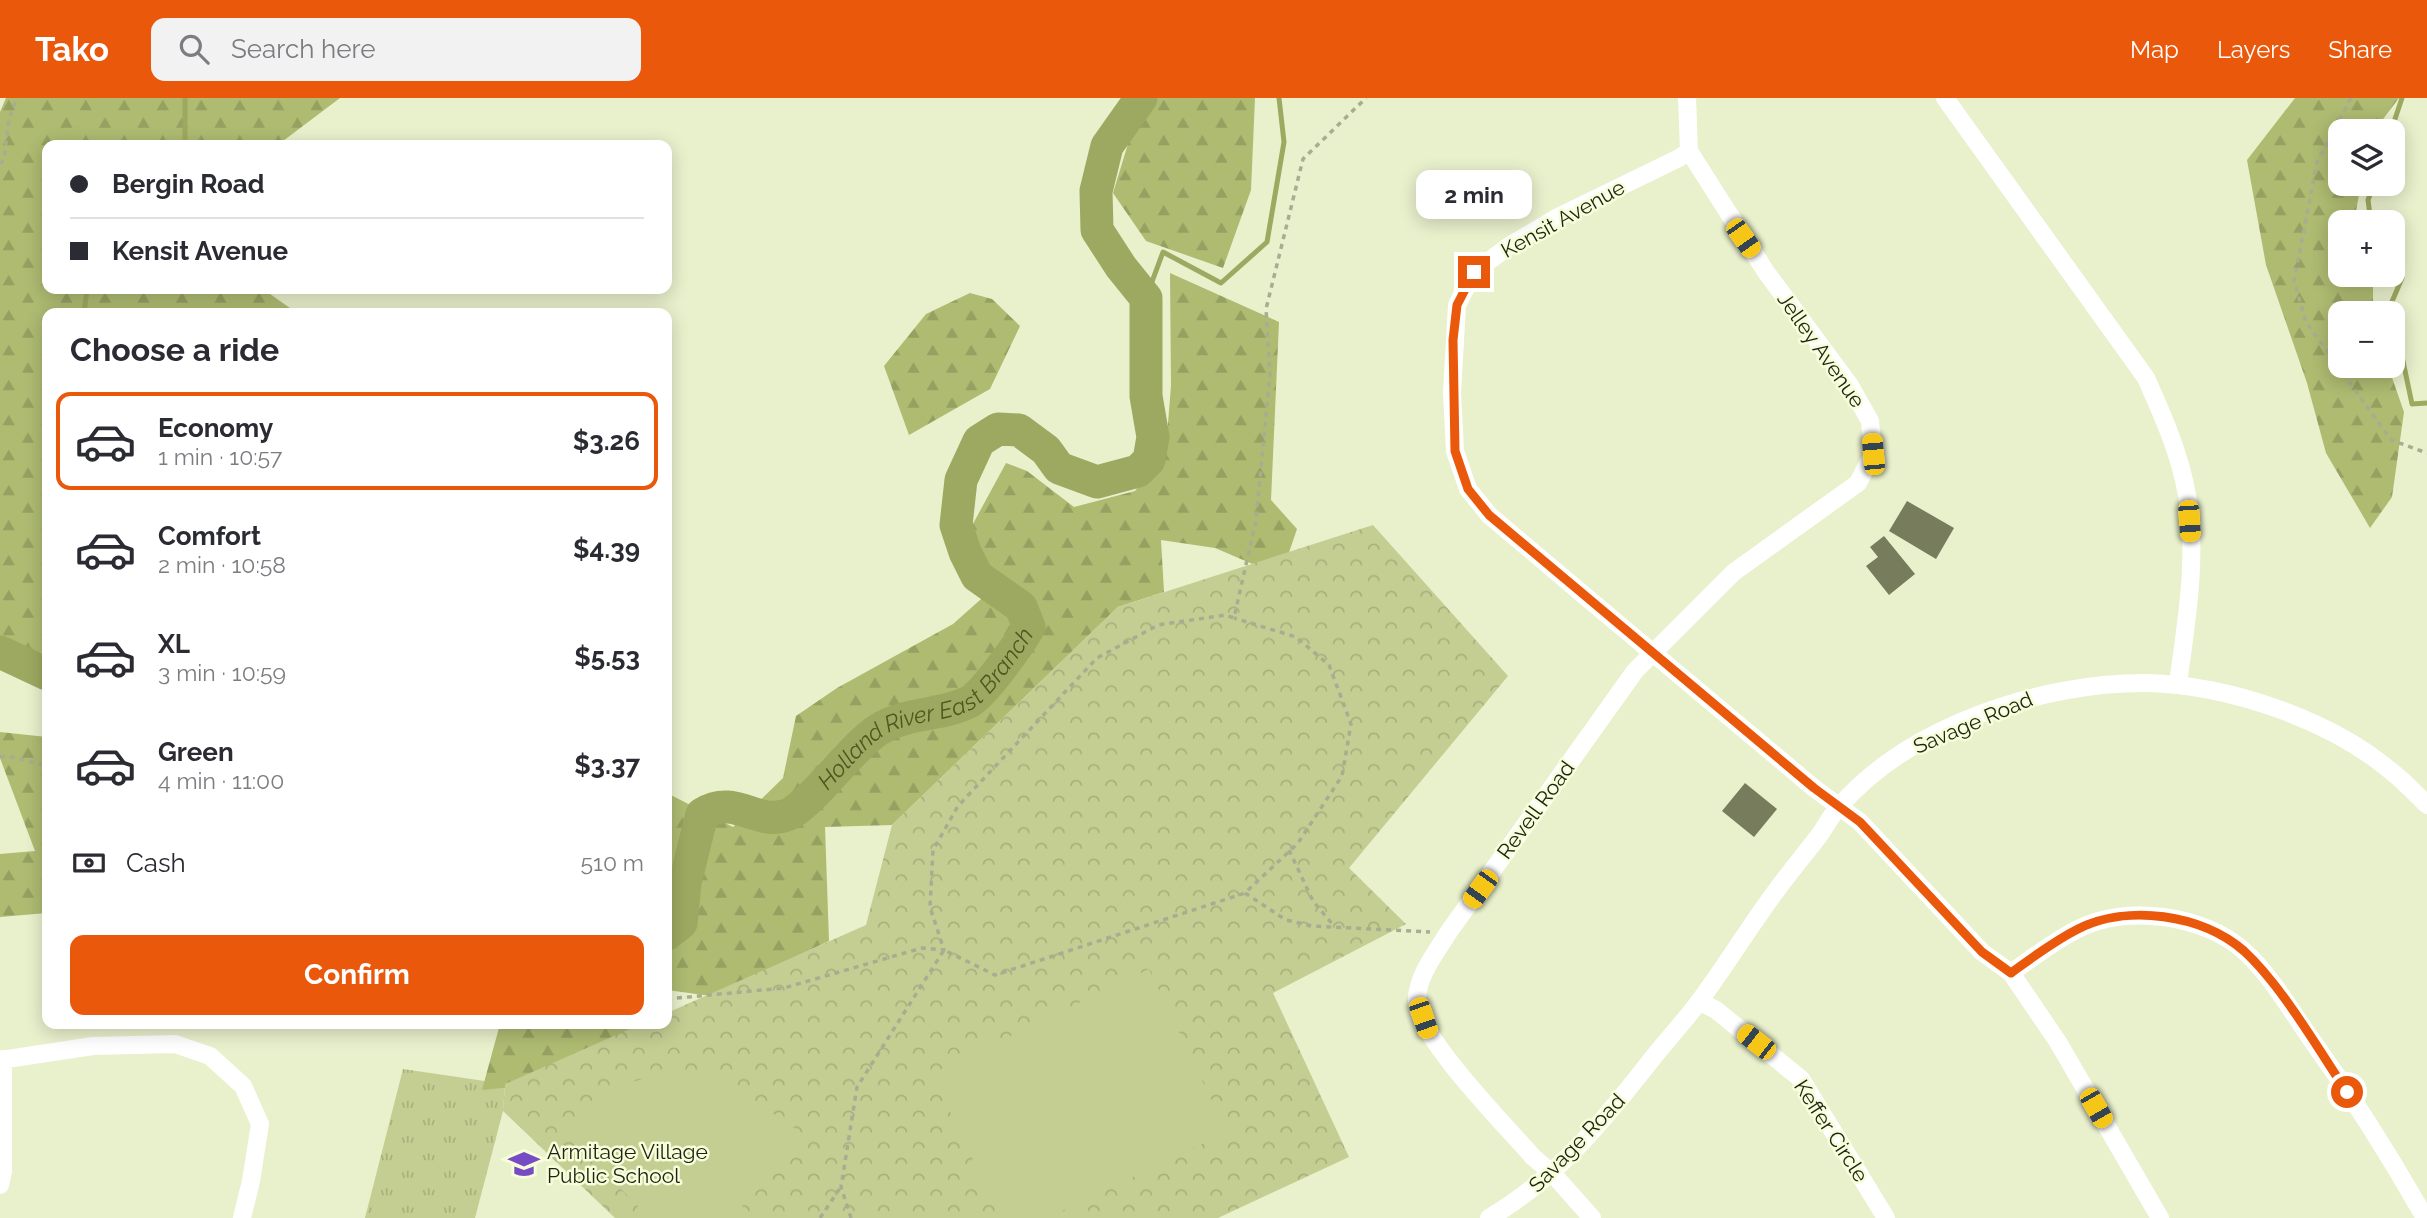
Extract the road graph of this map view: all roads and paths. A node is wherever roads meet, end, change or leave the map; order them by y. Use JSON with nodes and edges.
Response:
{"nodes":[{"id":1,"x":17,"y":98,"type":"edge"},
{"id":2,"x":1366,"y":98,"type":"edge"},
{"id":3,"x":1687,"y":98,"type":"edge"},
{"id":4,"x":1945,"y":98,"type":"edge"},
{"id":5,"x":2351,"y":98,"type":"edge"},
{"id":6,"x":1689,"y":151,"type":"junction"},
{"id":7,"x":0,"y":164,"type":"edge"},
{"id":8,"x":2427,"y":453,"type":"edge"},
{"id":9,"x":1234,"y":618,"type":"junction"},
{"id":10,"x":1654,"y":653,"type":"junction"},
{"id":11,"x":2178,"y":684,"type":"junction"},
{"id":12,"x":0,"y":757,"type":"edge"},
{"id":13,"x":42,"y":765,"type":"edge"},
{"id":14,"x":2427,"y":805,"type":"edge"},
{"id":15,"x":1838,"y":808,"type":"junction"},
{"id":16,"x":1289,"y":850,"type":"junction"},
{"id":17,"x":1245,"y":893,"type":"junction"},
{"id":18,"x":1335,"y":927,"type":"junction"},
{"id":19,"x":1448,"y":933,"type":"junction"},
{"id":20,"x":943,"y":950,"type":"junction"},
{"id":21,"x":2011,"y":973,"type":"junction"},
{"id":22,"x":672,"y":999,"type":"edge"},
{"id":23,"x":1699,"y":1001,"type":"junction"},
{"id":24,"x":2,"y":1059,"type":"edge"},
{"id":25,"x":1553,"y":1174,"type":"junction"},
{"id":26,"x":0,"y":1185,"type":"edge"},
{"id":27,"x":841,"y":1187,"type":"junction"},
{"id":28,"x":242,"y":1218,"type":"edge"},
{"id":29,"x":820,"y":1218,"type":"edge"},
{"id":30,"x":851,"y":1218,"type":"edge"},
{"id":31,"x":1489,"y":1218,"type":"edge"},
{"id":32,"x":1592,"y":1218,"type":"edge"},
{"id":33,"x":1886,"y":1218,"type":"edge"},
{"id":34,"x":2160,"y":1218,"type":"edge"},
{"id":35,"x":2425,"y":1218,"type":"edge"}],
"edges":[{"from":1,"to":7,"type":"path"},
{"from":2,"to":9,"type":"path"},
{"from":3,"to":6,"type":"street","name":"Jelley Avenue"},
{"from":4,"to":11,"type":"street"},
{"from":5,"to":8,"type":"path"},
{"from":6,"to":10,"type":"street","name":"Jelley Avenue"},
{"from":6,"to":10,"type":"street","name":"Kensit Avenue"},
{"from":9,"to":16,"type":"path"},
{"from":9,"to":20,"type":"path"},
{"from":10,"to":15,"type":"street","name":"Kensit Avenue"},
{"from":10,"to":19,"type":"street","name":"Revell Road"},
{"from":11,"to":14,"type":"street","name":"Savage Road"},
{"from":11,"to":15,"type":"street","name":"Savage Road"},
{"from":12,"to":13,"type":"path"},
{"from":15,"to":21,"type":"street","name":"Kensit Avenue"},
{"from":15,"to":23,"type":"street","name":"Savage Road"},
{"from":16,"to":17,"type":"path"},
{"from":16,"to":18,"type":"path"},
{"from":17,"to":18,"type":"path"},
{"from":17,"to":20,"type":"path"},
{"from":18,"to":19,"type":"path"},
{"from":19,"to":25,"type":"street","name":"Revell Road"},
{"from":20,"to":22,"type":"path"},
{"from":20,"to":27,"type":"path"},
{"from":21,"to":34,"type":"street","name":"Kensit Avenue"},
{"from":21,"to":35,"type":"street"},
{"from":23,"to":25,"type":"street","name":"Savage Road"},
{"from":23,"to":33,"type":"street","name":"Keffer Circle"},
{"from":24,"to":26,"type":"street"},
{"from":24,"to":28,"type":"street"},
{"from":25,"to":31,"type":"street","name":"Savage Road"},
{"from":25,"to":32,"type":"street"},
{"from":27,"to":29,"type":"path"},
{"from":27,"to":30,"type":"path"}]}
